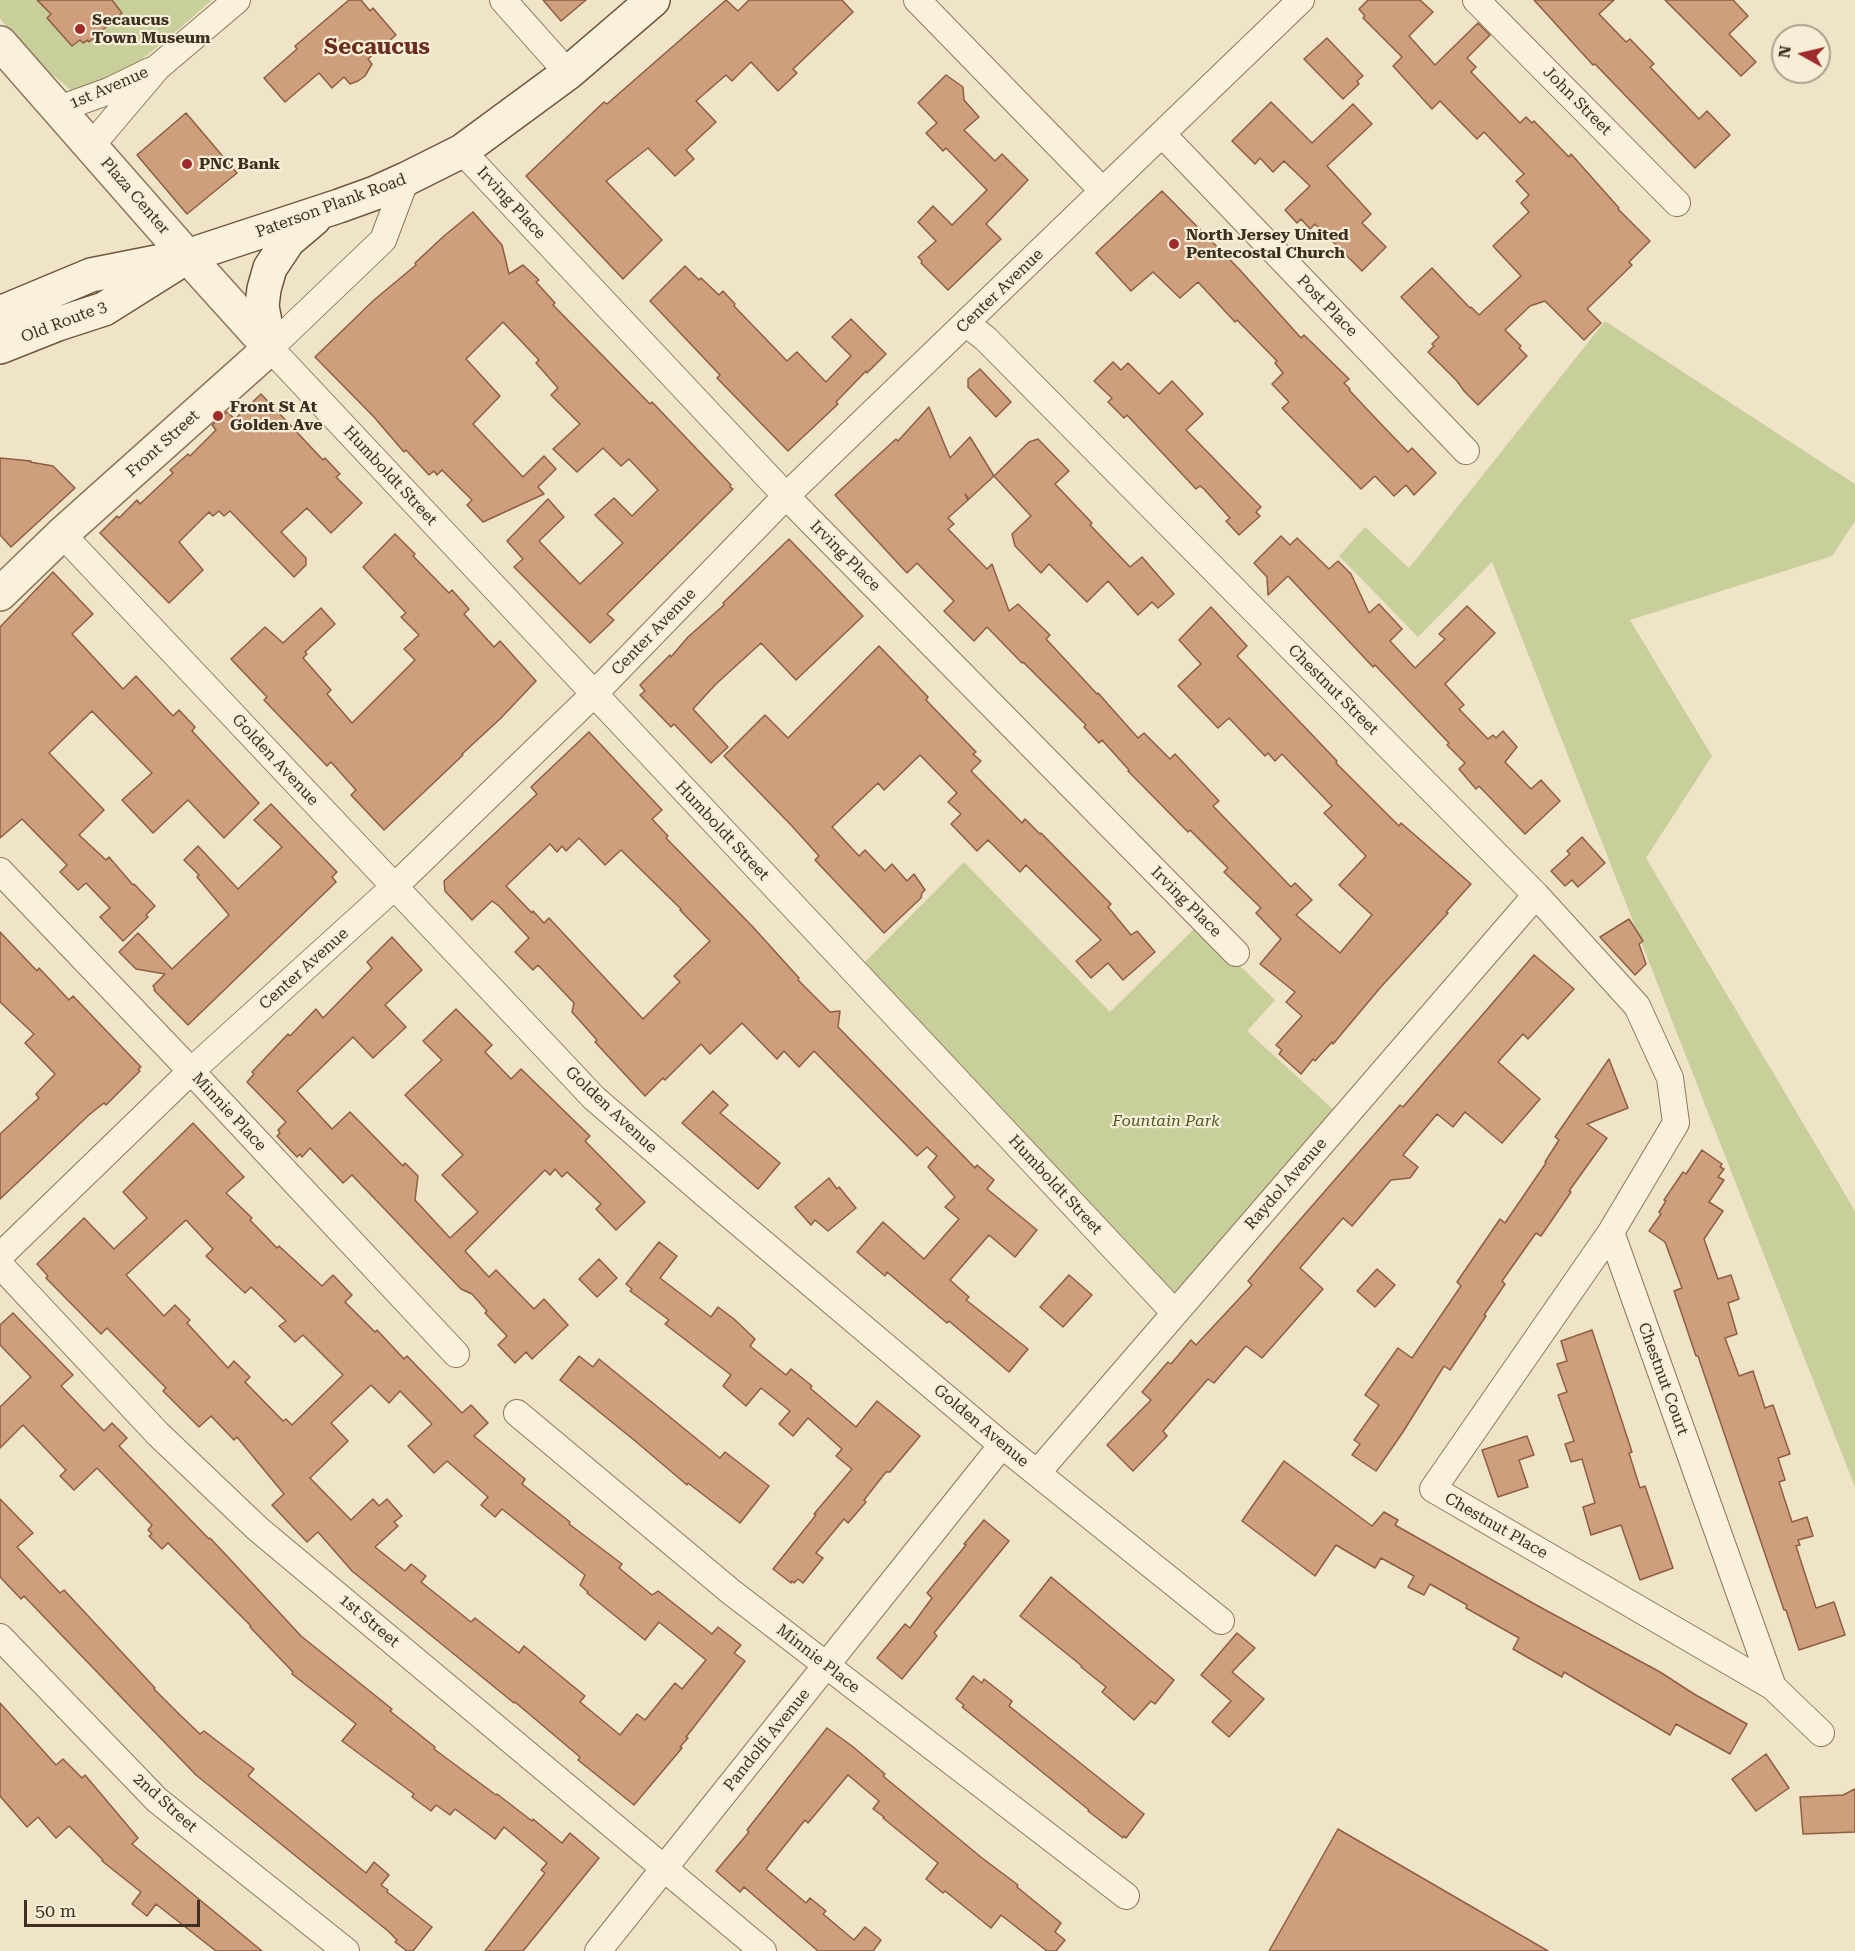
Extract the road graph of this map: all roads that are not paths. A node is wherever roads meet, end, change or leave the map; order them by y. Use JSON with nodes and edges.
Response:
{"nodes":[{"id":1,"x":237,"y":0,"type":"edge"},
{"id":2,"x":502,"y":0,"type":"edge"},
{"id":3,"x":653,"y":0,"type":"edge"},
{"id":4,"x":917,"y":0,"type":"edge"},
{"id":5,"x":1301,"y":0,"type":"edge"},
{"id":6,"x":1476,"y":0,"type":"edge"},
{"id":7,"x":0,"y":43,"type":"edge"},
{"id":8,"x":158,"y":67,"type":"junction"},
{"id":9,"x":568,"y":73,"type":"junction"},
{"id":10,"x":59,"y":109,"type":"junction"},
{"id":11,"x":1163,"y":135,"type":"junction"},
{"id":12,"x":92,"y":146,"type":"junction"},
{"id":13,"x":462,"y":151,"type":"junction"},
{"id":14,"x":406,"y":179,"type":"junction"},
{"id":15,"x":1103,"y":191,"type":"junction"},
{"id":16,"x":1677,"y":203,"type":"dead end"},
{"id":17,"x":322,"y":212,"type":"junction"},
{"id":18,"x":187,"y":256,"type":"junction"},
{"id":19,"x":0,"y":313,"type":"edge"},
{"id":20,"x":967,"y":324,"type":"junction"},
{"id":21,"x":0,"y":347,"type":"edge"},
{"id":22,"x":270,"y":348,"type":"junction"},
{"id":23,"x":1466,"y":451,"type":"dead end"},
{"id":24,"x":786,"y":496,"type":"junction"},
{"id":25,"x":62,"y":534,"type":"junction"},
{"id":26,"x":0,"y":594,"type":"edge"},
{"id":27,"x":594,"y":694,"type":"junction"},
{"id":28,"x":0,"y":872,"type":"edge"},
{"id":29,"x":394,"y":887,"type":"junction"},
{"id":30,"x":1536,"y":895,"type":"junction"},
{"id":31,"x":1236,"y":953,"type":"dead end"},
{"id":32,"x":191,"y":1071,"type":"junction"},
{"id":33,"x":1611,"y":1232,"type":"junction"},
{"id":34,"x":0,"y":1256,"type":"edge"},
{"id":35,"x":0,"y":1264,"type":"edge"},
{"id":36,"x":1175,"y":1313,"type":"junction"},
{"id":37,"x":456,"y":1354,"type":"dead end"},
{"id":38,"x":517,"y":1413,"type":"dead end"},
{"id":39,"x":1002,"y":1444,"type":"junction"},
{"id":40,"x":1037,"y":1473,"type":"junction"},
{"id":41,"x":1221,"y":1621,"type":"dead end"},
{"id":42,"x":0,"y":1637,"type":"edge"},
{"id":43,"x":826,"y":1665,"type":"junction"},
{"id":44,"x":1773,"y":1687,"type":"junction"},
{"id":45,"x":1821,"y":1733,"type":"dead end"},
{"id":46,"x":664,"y":1869,"type":"junction"},
{"id":47,"x":1126,"y":1896,"type":"dead end"},
{"id":48,"x":346,"y":1951,"type":"edge"},
{"id":49,"x":598,"y":1951,"type":"edge"},
{"id":50,"x":763,"y":1951,"type":"edge"}],
"edges":[{"from":1,"to":8,"type":"street","name":"1st Avenue"},
{"from":2,"to":9,"type":"street"},
{"from":3,"to":9,"type":"main road","name":"Paterson Plank Road"},
{"from":4,"to":15,"type":"street"},
{"from":5,"to":11,"type":"street","name":"Center Avenue"},
{"from":6,"to":16,"type":"street","name":"John Street"},
{"from":7,"to":10,"type":"main road","name":"Plaza Center"},
{"from":8,"to":10,"type":"street","name":"1st Avenue"},
{"from":8,"to":12,"type":"street","name":"1st Avenue"},
{"from":9,"to":13,"type":"main road","name":"Paterson Plank Road"},
{"from":10,"to":12,"type":"main road","name":"Plaza Center"},
{"from":11,"to":15,"type":"street","name":"Center Avenue"},
{"from":11,"to":23,"type":"street","name":"Post Place"},
{"from":12,"to":18,"type":"main road","name":"Plaza Center"},
{"from":13,"to":14,"type":"main road","name":"Paterson Plank Road"},
{"from":13,"to":24,"type":"street","name":"Irving Place"},
{"from":14,"to":17,"type":"main road","name":"Paterson Plank Road"},
{"from":14,"to":22,"type":"street","name":"Front Street"},
{"from":15,"to":20,"type":"street","name":"Center Avenue"},
{"from":17,"to":18,"type":"main road","name":"Paterson Plank Road"},
{"from":17,"to":22,"type":"main road"},
{"from":18,"to":19,"type":"main road","name":"Paterson Plank Road"},
{"from":18,"to":21,"type":"main road","name":"Old Route 3"},
{"from":18,"to":22,"type":"main road","name":"Plaza Center"},
{"from":20,"to":24,"type":"street","name":"Center Avenue"},
{"from":20,"to":30,"type":"street","name":"Chestnut Street"},
{"from":22,"to":25,"type":"main road","name":"Front Street"},
{"from":22,"to":27,"type":"street","name":"Humboldt Street"},
{"from":24,"to":27,"type":"street","name":"Center Avenue"},
{"from":24,"to":31,"type":"street","name":"Irving Place"},
{"from":25,"to":26,"type":"main road","name":"Front Street"},
{"from":25,"to":29,"type":"street","name":"Golden Avenue"},
{"from":27,"to":29,"type":"street","name":"Center Avenue"},
{"from":27,"to":36,"type":"street","name":"Humboldt Street"},
{"from":28,"to":32,"type":"street","name":"Minnie Place"},
{"from":29,"to":32,"type":"street","name":"Center Avenue"},
{"from":29,"to":39,"type":"street","name":"Golden Avenue"},
{"from":30,"to":33,"type":"street","name":"Chestnut Street"},
{"from":30,"to":36,"type":"street","name":"Raydol Avenue"},
{"from":32,"to":34,"type":"street","name":"Center Avenue"},
{"from":32,"to":37,"type":"street","name":"Minnie Place"},
{"from":33,"to":44,"type":"street","name":"Chestnut Court"},
{"from":33,"to":44,"type":"street","name":"Chestnut Place"},
{"from":35,"to":46,"type":"street","name":"1st Street"},
{"from":36,"to":40,"type":"street","name":"Raydol Avenue"},
{"from":38,"to":43,"type":"street","name":"Minnie Place"},
{"from":39,"to":40,"type":"street","name":"Golden Avenue"},
{"from":39,"to":43,"type":"street","name":"Pandolfi Avenue"},
{"from":40,"to":41,"type":"street","name":"Golden Avenue"},
{"from":42,"to":48,"type":"street","name":"2nd Street"},
{"from":43,"to":46,"type":"street","name":"Pandolfi Avenue"},
{"from":43,"to":47,"type":"street","name":"Minnie Place"},
{"from":44,"to":45,"type":"street","name":"Chestnut Place"},
{"from":46,"to":49,"type":"street","name":"Pandolfi Avenue"},
{"from":46,"to":50,"type":"street","name":"1st Street"}]}
